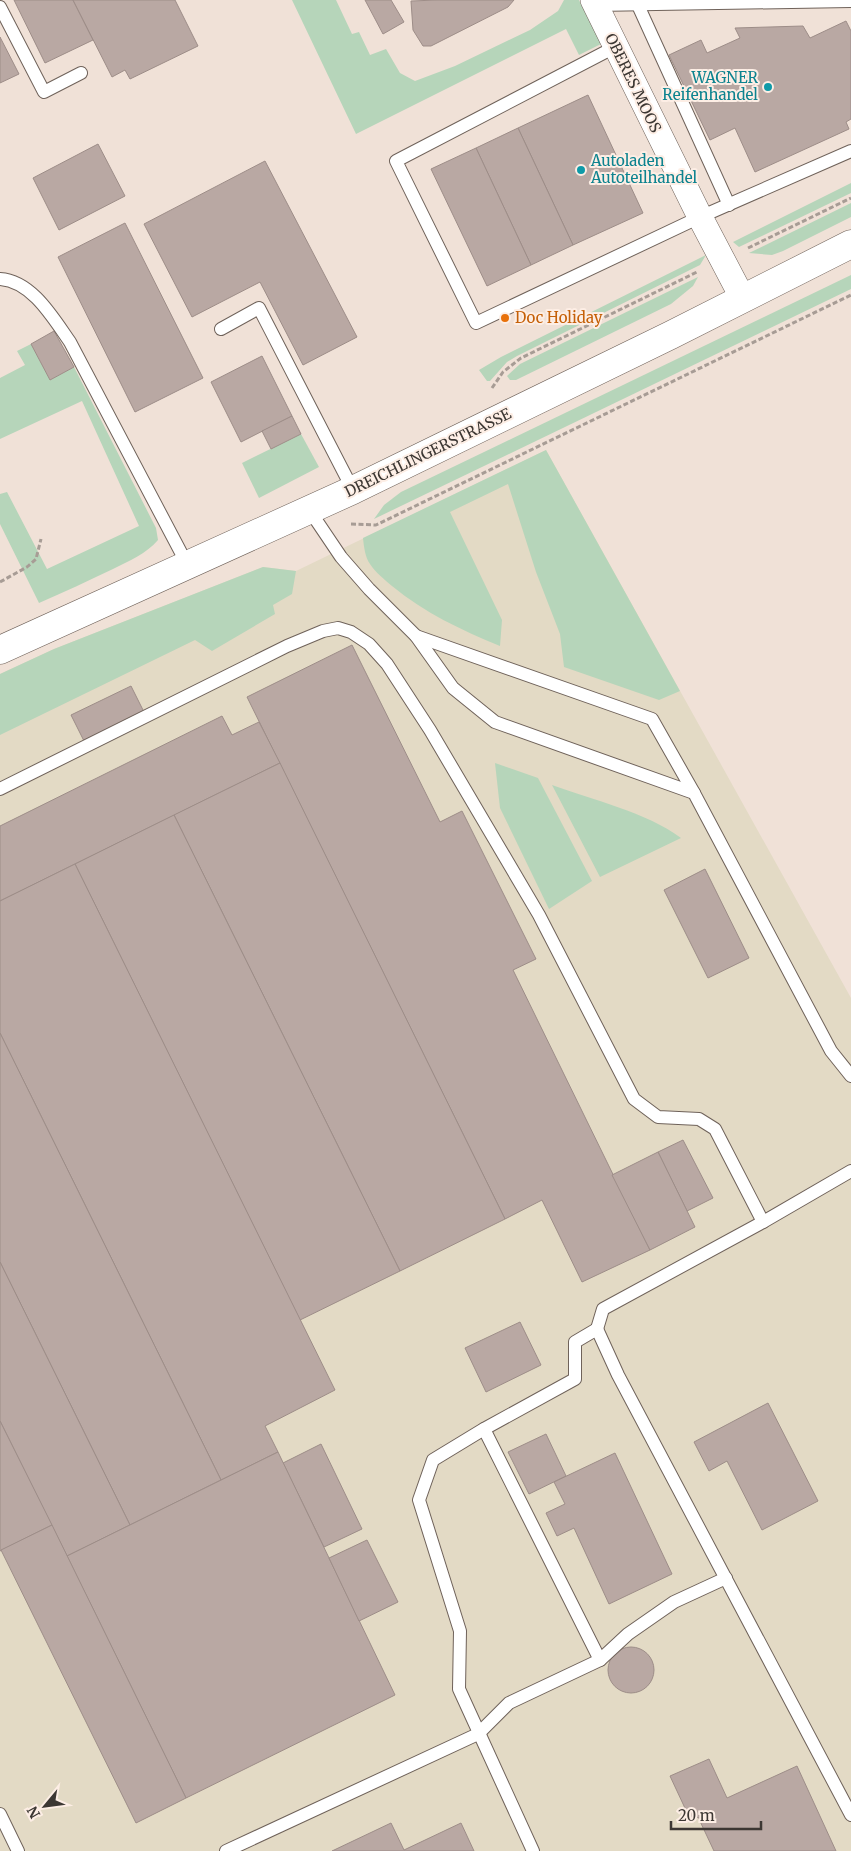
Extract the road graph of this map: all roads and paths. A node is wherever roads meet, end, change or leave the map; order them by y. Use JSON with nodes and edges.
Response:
{"nodes":[{"id":1,"x":851,"y":1,"type":"edge"},
{"id":2,"x":594,"y":2,"type":"edge"},
{"id":3,"x":637,"y":4,"type":"junction"},
{"id":4,"x":0,"y":7,"type":"edge"},
{"id":5,"x":615,"y":47,"type":"junction"},
{"id":6,"x":81,"y":73,"type":"dead end"},
{"id":7,"x":851,"y":151,"type":"edge"},
{"id":8,"x":851,"y":198,"type":"edge"},
{"id":9,"x":730,"y":205,"type":"junction"},
{"id":10,"x":700,"y":217,"type":"junction"},
{"id":11,"x":851,"y":244,"type":"edge"},
{"id":12,"x":722,"y":260,"type":"junction"},
{"id":13,"x":0,"y":279,"type":"edge"},
{"id":14,"x":851,"y":295,"type":"edge"},
{"id":15,"x":743,"y":299,"type":"junction"},
{"id":16,"x":220,"y":329,"type":"dead end"},
{"id":17,"x":489,"y":393,"type":"dead end"},
{"id":18,"x":353,"y":490,"type":"junction"},
{"id":19,"x":310,"y":511,"type":"junction"},
{"id":20,"x":41,"y":539,"type":"dead end"},
{"id":21,"x":187,"y":564,"type":"junction"},
{"id":22,"x":0,"y":582,"type":"edge"},
{"id":23,"x":416,"y":636,"type":"junction"},
{"id":24,"x":0,"y":650,"type":"edge"},
{"id":25,"x":0,"y":789,"type":"edge"},
{"id":26,"x":694,"y":793,"type":"junction"},
{"id":27,"x":851,"y":1076,"type":"edge"},
{"id":28,"x":851,"y":1171,"type":"edge"},
{"id":29,"x":763,"y":1222,"type":"junction"},
{"id":30,"x":597,"y":1329,"type":"junction"},
{"id":31,"x":484,"y":1429,"type":"junction"},
{"id":32,"x":726,"y":1578,"type":"junction"},
{"id":33,"x":600,"y":1660,"type":"junction"},
{"id":34,"x":478,"y":1734,"type":"junction"},
{"id":35,"x":0,"y":1814,"type":"edge"},
{"id":36,"x":851,"y":1815,"type":"edge"},
{"id":37,"x":18,"y":1851,"type":"edge"},
{"id":38,"x":226,"y":1851,"type":"edge"},
{"id":39,"x":533,"y":1851,"type":"edge"}],
"edges":[{"from":1,"to":3,"type":"lane"},
{"from":2,"to":3,"type":"lane"},
{"from":2,"to":5,"type":"street","name":"OBERES MOOS"},
{"from":3,"to":9,"type":"lane"},
{"from":4,"to":6,"type":"lane"},
{"from":5,"to":10,"type":"street","name":"OBERES MOOS"},
{"from":5,"to":10,"type":"lane"},
{"from":7,"to":9,"type":"lane"},
{"from":8,"to":12,"type":"path"},
{"from":9,"to":10,"type":"lane"},
{"from":10,"to":12,"type":"street","name":"OBERES MOOS"},
{"from":11,"to":15,"type":"street","name":"DREICHLINGERSTRASSE"},
{"from":12,"to":15,"type":"street","name":"OBERES MOOS"},
{"from":12,"to":17,"type":"path"},
{"from":13,"to":21,"type":"lane"},
{"from":14,"to":19,"type":"path"},
{"from":15,"to":18,"type":"street","name":"DREICHLINGERSTRASSE"},
{"from":16,"to":18,"type":"lane"},
{"from":18,"to":19,"type":"street","name":"DREICHLINGERSTRASSE"},
{"from":19,"to":21,"type":"street","name":"DREICHLINGERSTRASSE"},
{"from":19,"to":23,"type":"lane"},
{"from":20,"to":22,"type":"path"},
{"from":21,"to":24,"type":"street","name":"DREICHLINGERSTRASSE"},
{"from":23,"to":26,"type":"lane"},
{"from":23,"to":26,"type":"lane"},
{"from":25,"to":29,"type":"lane"},
{"from":26,"to":27,"type":"lane"},
{"from":28,"to":29,"type":"lane"},
{"from":29,"to":30,"type":"lane"},
{"from":30,"to":31,"type":"lane"},
{"from":30,"to":32,"type":"lane"},
{"from":31,"to":33,"type":"lane"},
{"from":31,"to":34,"type":"lane"},
{"from":32,"to":33,"type":"lane"},
{"from":32,"to":36,"type":"lane"},
{"from":33,"to":34,"type":"lane"},
{"from":34,"to":38,"type":"lane"},
{"from":34,"to":39,"type":"lane"},
{"from":35,"to":37,"type":"lane"}]}
